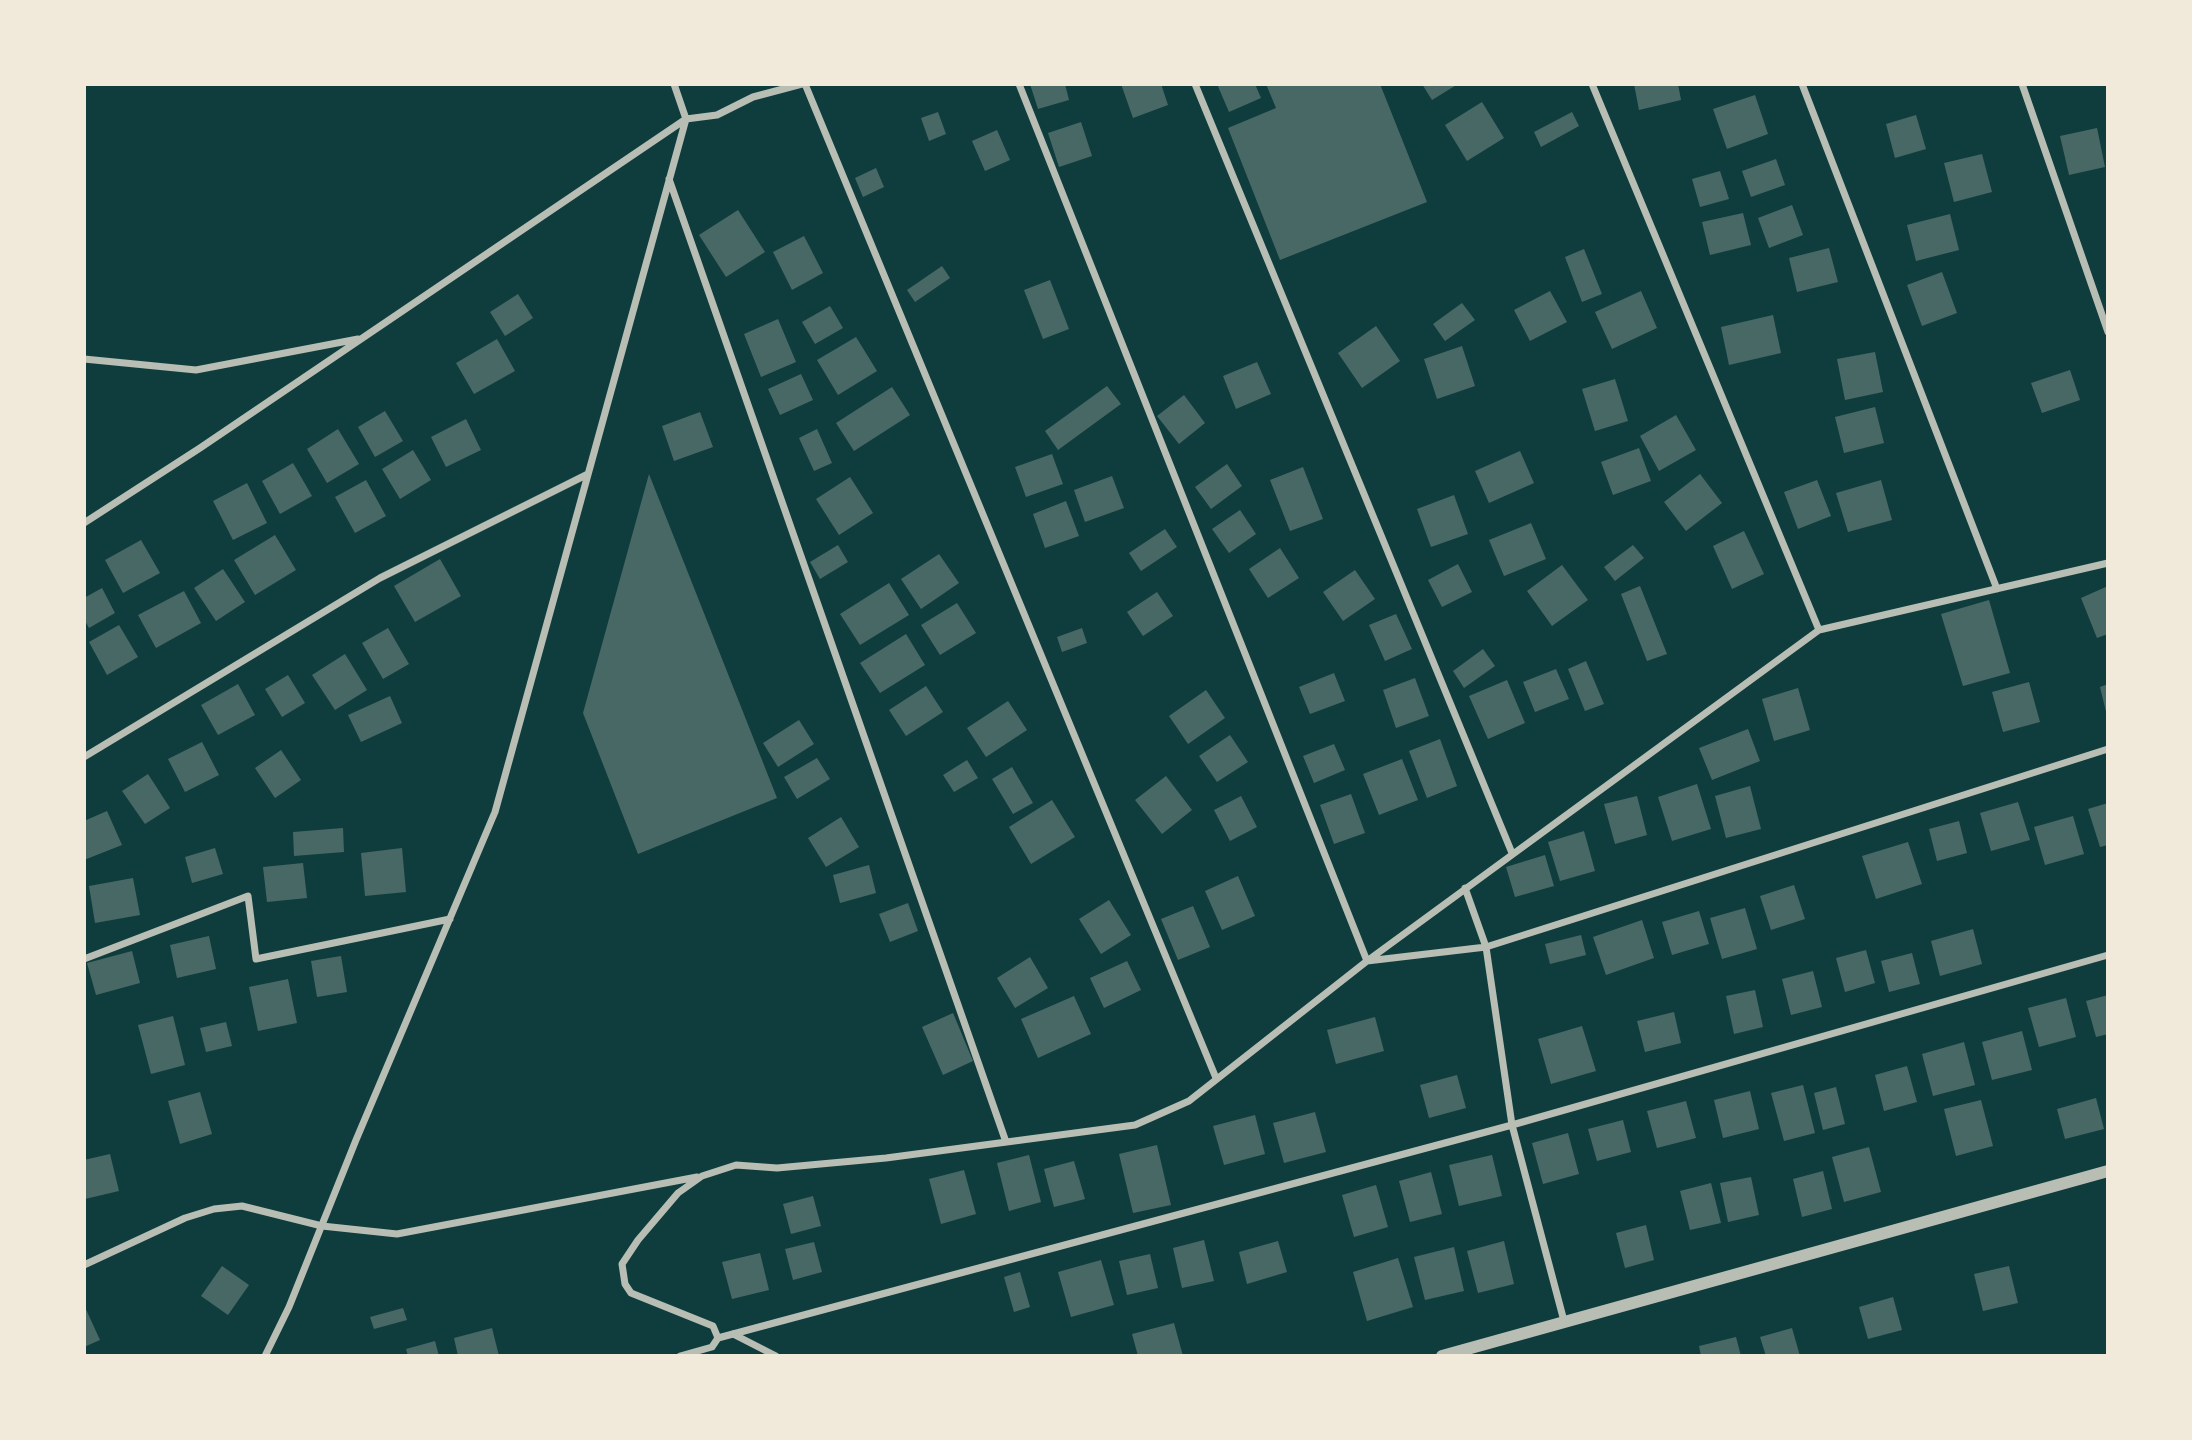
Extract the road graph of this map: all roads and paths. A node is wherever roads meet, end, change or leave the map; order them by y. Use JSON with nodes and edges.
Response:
{"nodes":[{"id":1,"x":674,"y":84,"type":"edge"},
{"id":2,"x":804,"y":84,"type":"edge"},
{"id":3,"x":1019,"y":84,"type":"edge"},
{"id":4,"x":1195,"y":84,"type":"edge"},
{"id":5,"x":1592,"y":84,"type":"edge"},
{"id":6,"x":1802,"y":84,"type":"edge"},
{"id":7,"x":2022,"y":84,"type":"edge"},
{"id":8,"x":686,"y":119,"type":"junction"},
{"id":9,"x":669,"y":179,"type":"junction"},
{"id":10,"x":2108,"y":332,"type":"edge"},
{"id":11,"x":363,"y":338,"type":"junction"},
{"id":12,"x":84,"y":359,"type":"edge"},
{"id":13,"x":587,"y":474,"type":"junction"},
{"id":14,"x":84,"y":523,"type":"edge"},
{"id":15,"x":2108,"y":563,"type":"edge"},
{"id":16,"x":1997,"y":589,"type":"junction"},
{"id":17,"x":1819,"y":630,"type":"junction"},
{"id":18,"x":2108,"y":749,"type":"edge"},
{"id":19,"x":84,"y":757,"type":"edge"},
{"id":20,"x":1512,"y":853,"type":"junction"},
{"id":21,"x":1465,"y":888,"type":"junction"},
{"id":22,"x":450,"y":919,"type":"junction"},
{"id":23,"x":1486,"y":947,"type":"junction"},
{"id":24,"x":2108,"y":955,"type":"edge"},
{"id":25,"x":84,"y":959,"type":"edge"},
{"id":26,"x":1367,"y":961,"type":"junction"},
{"id":27,"x":1216,"y":1079,"type":"junction"},
{"id":28,"x":1512,"y":1125,"type":"junction"},
{"id":29,"x":1006,"y":1142,"type":"junction"},
{"id":30,"x":2108,"y":1171,"type":"edge"},
{"id":31,"x":702,"y":1176,"type":"junction"},
{"id":32,"x":322,"y":1226,"type":"junction"},
{"id":33,"x":84,"y":1265,"type":"edge"},
{"id":34,"x":1564,"y":1321,"type":"junction"},
{"id":35,"x":733,"y":1334,"type":"junction"},
{"id":36,"x":718,"y":1338,"type":"junction"},
{"id":37,"x":265,"y":1356,"type":"edge"},
{"id":38,"x":680,"y":1356,"type":"edge"},
{"id":39,"x":776,"y":1356,"type":"edge"},
{"id":40,"x":1442,"y":1356,"type":"edge"}],
"edges":[{"from":1,"to":8,"type":"street"},
{"from":2,"to":8,"type":"street"},
{"from":2,"to":27,"type":"street"},
{"from":3,"to":26,"type":"street"},
{"from":4,"to":20,"type":"street"},
{"from":5,"to":17,"type":"street"},
{"from":6,"to":16,"type":"street"},
{"from":7,"to":10,"type":"street"},
{"from":8,"to":9,"type":"street"},
{"from":8,"to":11,"type":"street"},
{"from":9,"to":13,"type":"street"},
{"from":9,"to":29,"type":"street"},
{"from":11,"to":12,"type":"street"},
{"from":11,"to":14,"type":"street"},
{"from":13,"to":19,"type":"street"},
{"from":13,"to":22,"type":"street"},
{"from":15,"to":16,"type":"street"},
{"from":16,"to":17,"type":"street"},
{"from":17,"to":20,"type":"street"},
{"from":18,"to":23,"type":"street"},
{"from":20,"to":21,"type":"street"},
{"from":21,"to":23,"type":"street"},
{"from":21,"to":26,"type":"street"},
{"from":22,"to":25,"type":"street"},
{"from":22,"to":32,"type":"street"},
{"from":23,"to":26,"type":"street"},
{"from":23,"to":28,"type":"street"},
{"from":24,"to":28,"type":"street"},
{"from":26,"to":27,"type":"street"},
{"from":27,"to":29,"type":"street"},
{"from":28,"to":34,"type":"street"},
{"from":28,"to":35,"type":"street"},
{"from":29,"to":31,"type":"street"},
{"from":30,"to":34,"type":"street"},
{"from":31,"to":32,"type":"street"},
{"from":31,"to":36,"type":"street"},
{"from":32,"to":33,"type":"street"},
{"from":32,"to":37,"type":"street"},
{"from":34,"to":40,"type":"street"},
{"from":35,"to":36,"type":"street"},
{"from":35,"to":39,"type":"street"},
{"from":36,"to":38,"type":"street"}]}
